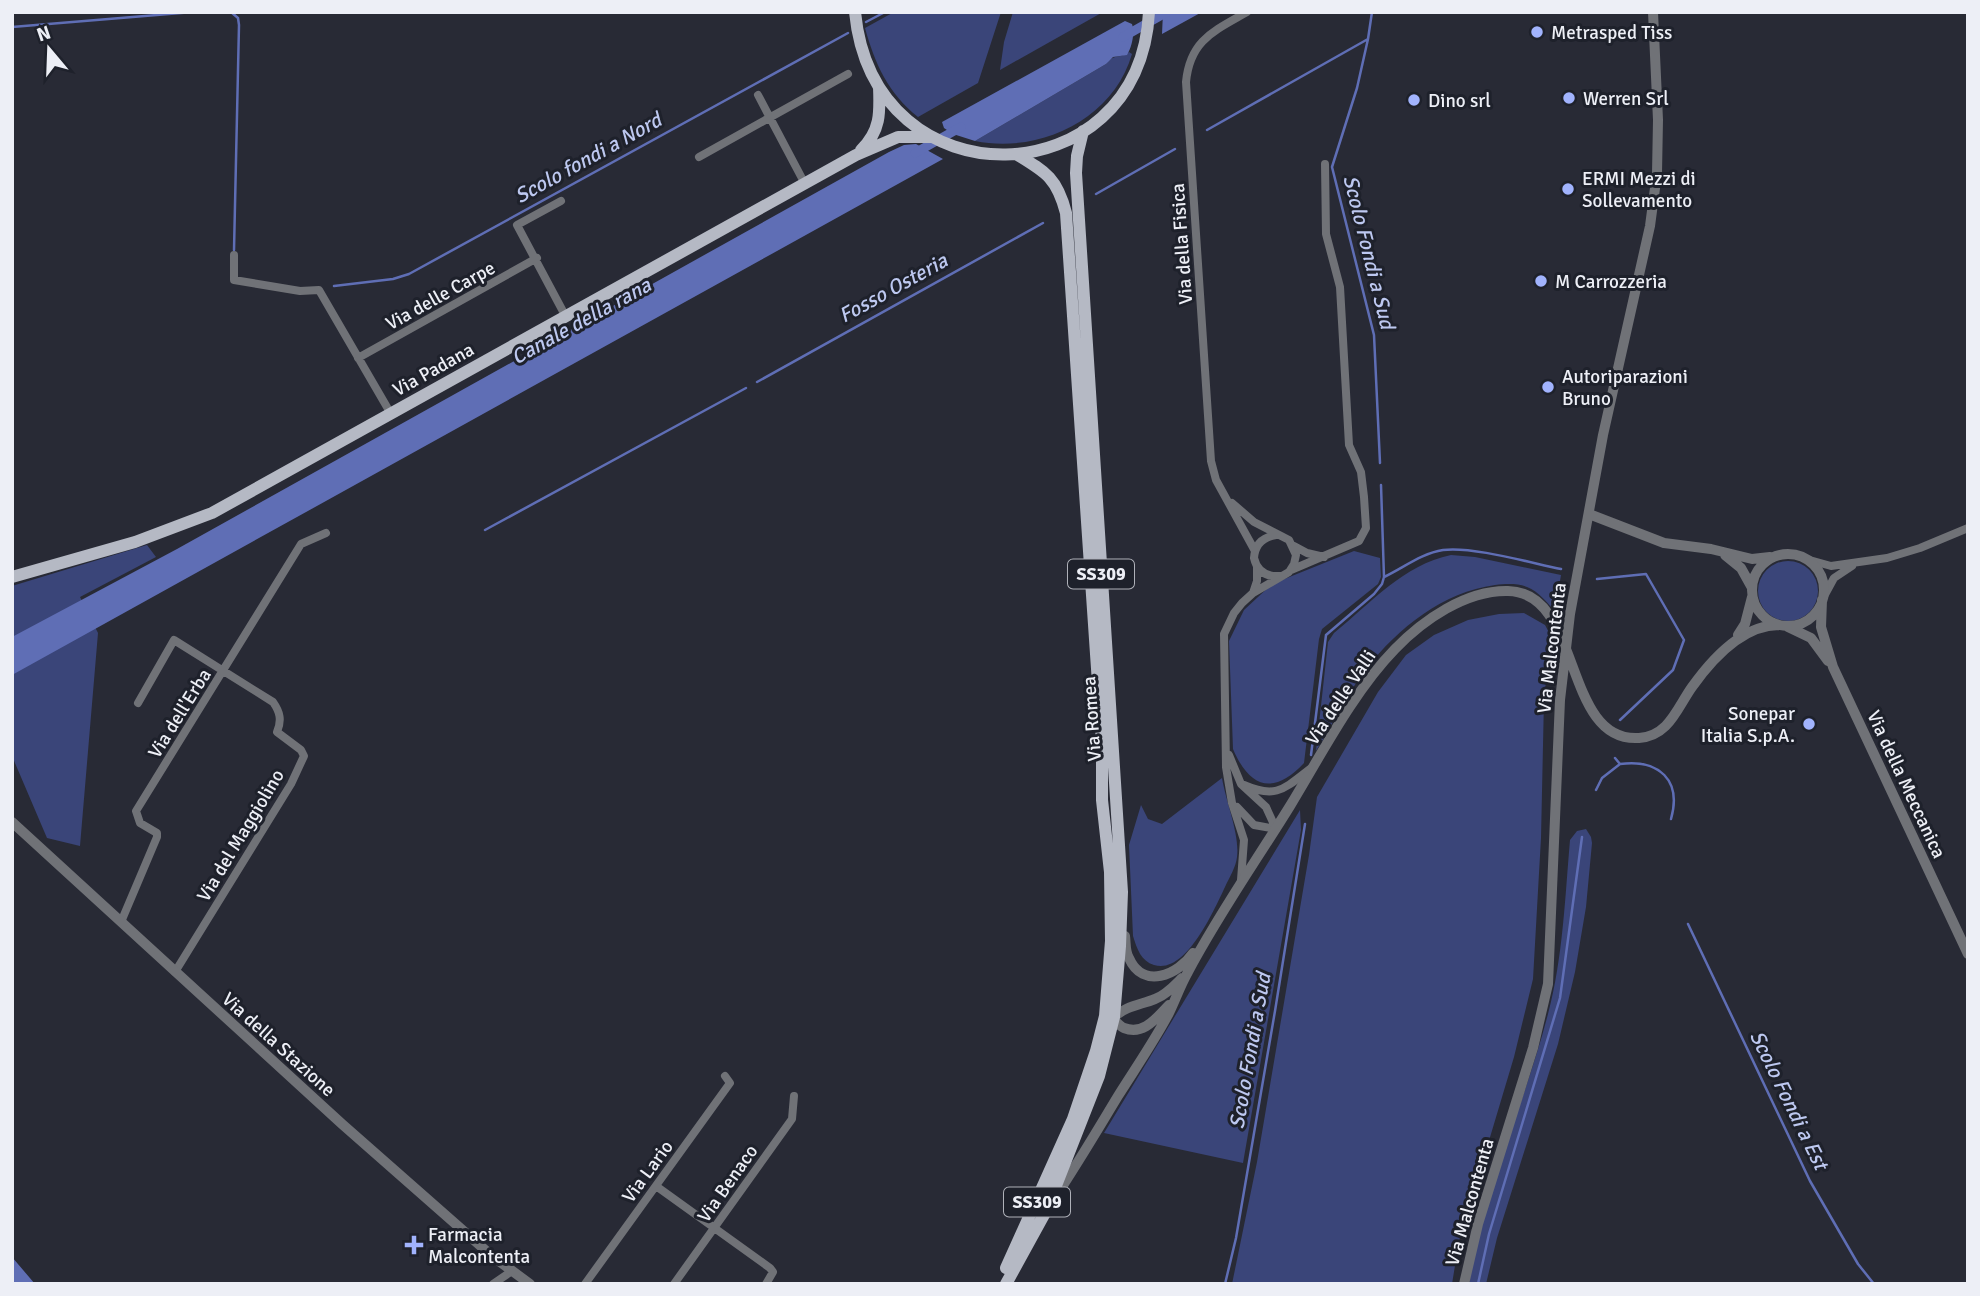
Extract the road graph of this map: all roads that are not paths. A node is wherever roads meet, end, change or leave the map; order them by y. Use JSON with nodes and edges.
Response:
{"nodes":[{"id":1,"x":855,"y":12,"type":"edge"},
{"id":2,"x":1247,"y":12,"type":"edge"},
{"id":3,"x":1653,"y":12,"type":"edge"},
{"id":4,"x":1149,"y":14,"type":"edge"},
{"id":5,"x":848,"y":74,"type":"dead end"},
{"id":6,"x":879,"y":86,"type":"junction"},
{"id":7,"x":758,"y":95,"type":"dead end"},
{"id":8,"x":770,"y":118,"type":"junction"},
{"id":9,"x":1083,"y":131,"type":"junction"},
{"id":10,"x":931,"y":137,"type":"junction"},
{"id":11,"x":1016,"y":155,"type":"junction"},
{"id":12,"x":856,"y":156,"type":"junction"},
{"id":13,"x":699,"y":157,"type":"dead end"},
{"id":14,"x":1325,"y":164,"type":"dead end"},
{"id":15,"x":805,"y":184,"type":"junction"},
{"id":16,"x":561,"y":201,"type":"dead end"},
{"id":17,"x":234,"y":255,"type":"dead end"},
{"id":18,"x":537,"y":258,"type":"junction"},
{"id":19,"x":566,"y":317,"type":"junction"},
{"id":20,"x":358,"y":358,"type":"junction"},
{"id":21,"x":391,"y":414,"type":"junction"},
{"id":22,"x":1227,"y":499,"type":"junction"},
{"id":23,"x":1589,"y":514,"type":"junction"},
{"id":24,"x":1968,"y":528,"type":"edge"},
{"id":25,"x":326,"y":533,"type":"dead end"},
{"id":26,"x":1277,"y":535,"type":"junction"},
{"id":27,"x":1293,"y":545,"type":"junction"},
{"id":28,"x":1716,"y":550,"type":"junction"},
{"id":29,"x":1255,"y":551,"type":"junction"},
{"id":30,"x":1780,"y":555,"type":"junction"},
{"id":31,"x":1324,"y":557,"type":"junction"},
{"id":32,"x":1806,"y":559,"type":"junction"},
{"id":33,"x":1857,"y":563,"type":"junction"},
{"id":34,"x":1257,"y":567,"type":"junction"},
{"id":35,"x":1291,"y":570,"type":"junction"},
{"id":36,"x":1280,"y":576,"type":"junction"},
{"id":37,"x":12,"y":577,"type":"edge"},
{"id":38,"x":1752,"y":592,"type":"junction"},
{"id":39,"x":1253,"y":593,"type":"junction"},
{"id":40,"x":1822,"y":600,"type":"junction"},
{"id":41,"x":1781,"y":625,"type":"junction"},
{"id":42,"x":1734,"y":641,"type":"junction"},
{"id":43,"x":1833,"y":667,"type":"junction"},
{"id":44,"x":223,"y":670,"type":"junction"},
{"id":45,"x":138,"y":703,"type":"dead end"},
{"id":46,"x":1228,"y":748,"type":"junction"},
{"id":47,"x":1316,"y":764,"type":"junction"},
{"id":48,"x":1241,"y":784,"type":"junction"},
{"id":49,"x":1229,"y":789,"type":"junction"},
{"id":50,"x":12,"y":822,"type":"edge"},
{"id":51,"x":1276,"y":829,"type":"junction"},
{"id":52,"x":1241,"y":886,"type":"junction"},
{"id":53,"x":1122,"y":914,"type":"junction"},
{"id":54,"x":121,"y":922,"type":"junction"},
{"id":55,"x":1216,"y":926,"type":"junction"},
{"id":56,"x":1968,"y":954,"type":"edge"},
{"id":57,"x":175,"y":972,"type":"junction"},
{"id":58,"x":1187,"y":973,"type":"junction"},
{"id":59,"x":1176,"y":997,"type":"junction"},
{"id":60,"x":1109,"y":1017,"type":"junction"},
{"id":61,"x":725,"y":1076,"type":"dead end"},
{"id":62,"x":794,"y":1096,"type":"dead end"},
{"id":63,"x":656,"y":1186,"type":"junction"},
{"id":64,"x":1048,"y":1208,"type":"junction"},
{"id":65,"x":715,"y":1228,"type":"junction"},
{"id":66,"x":512,"y":1271,"type":"junction"},
{"id":67,"x":493,"y":1284,"type":"edge"},
{"id":68,"x":530,"y":1284,"type":"edge"},
{"id":69,"x":585,"y":1284,"type":"edge"},
{"id":70,"x":674,"y":1284,"type":"edge"},
{"id":71,"x":766,"y":1284,"type":"edge"},
{"id":72,"x":1000,"y":1284,"type":"edge"},
{"id":73,"x":1006,"y":1284,"type":"edge"},
{"id":74,"x":1464,"y":1284,"type":"edge"}],
"edges":[{"from":1,"to":6,"type":"main road","number":"SS309"},
{"from":2,"to":22,"type":"street","name":"Via della Fisica"},
{"from":3,"to":23,"type":"street","name":"Via Malcontenta"},
{"from":4,"to":9,"type":"main road","number":"SS309"},
{"from":5,"to":8,"type":"street"},
{"from":6,"to":10,"type":"main road","number":"SS309"},
{"from":6,"to":12,"type":"main road"},
{"from":7,"to":8,"type":"street"},
{"from":8,"to":13,"type":"street"},
{"from":8,"to":15,"type":"street"},
{"from":9,"to":11,"type":"main road","number":"SS309"},
{"from":9,"to":53,"type":"main road","name":"Via Romea","number":"SS309"},
{"from":10,"to":11,"type":"main road","number":"SS309"},
{"from":10,"to":12,"type":"main road","name":"Via Padana"},
{"from":11,"to":60,"type":"main road","name":"Via Romea","number":"SS309"},
{"from":12,"to":15,"type":"main road","name":"Via Padana"},
{"from":14,"to":31,"type":"street"},
{"from":15,"to":19,"type":"main road","name":"Via Padana"},
{"from":16,"to":18,"type":"street"},
{"from":17,"to":20,"type":"street"},
{"from":18,"to":19,"type":"street"},
{"from":18,"to":20,"type":"street","name":"Via delle Carpe"},
{"from":19,"to":21,"type":"main road","name":"Via Padana"},
{"from":20,"to":21,"type":"street"},
{"from":21,"to":37,"type":"main road","name":"Via Padana"},
{"from":22,"to":26,"type":"street","name":"Via della Fisica"},
{"from":22,"to":29,"type":"street","name":"Via della Fisica"},
{"from":23,"to":28,"type":"street"},
{"from":23,"to":74,"type":"street","name":"Via Malcontenta"},
{"from":24,"to":33,"type":"street"},
{"from":25,"to":44,"type":"street","name":"Via dell'Erba"},
{"from":26,"to":27,"type":"street","name":"Via della Fisica"},
{"from":26,"to":29,"type":"street"},
{"from":27,"to":31,"type":"street","name":"Via della Fisica"},
{"from":27,"to":35,"type":"street"},
{"from":28,"to":30,"type":"street"},
{"from":28,"to":38,"type":"street"},
{"from":29,"to":34,"type":"street","name":"Via della Fisica"},
{"from":30,"to":32,"type":"street"},
{"from":30,"to":38,"type":"street"},
{"from":31,"to":35,"type":"street"},
{"from":32,"to":33,"type":"street"},
{"from":32,"to":40,"type":"street"},
{"from":33,"to":40,"type":"street"},
{"from":34,"to":36,"type":"street"},
{"from":34,"to":39,"type":"street","name":"Via della Fisica"},
{"from":35,"to":36,"type":"street"},
{"from":36,"to":39,"type":"street"},
{"from":38,"to":41,"type":"street"},
{"from":38,"to":42,"type":"street","name":"Via delle Valli"},
{"from":39,"to":46,"type":"street"},
{"from":40,"to":41,"type":"street"},
{"from":40,"to":43,"type":"street","name":"Via della Meccanica"},
{"from":41,"to":42,"type":"street","name":"Via delle Valli"},
{"from":41,"to":43,"type":"street","name":"Via della Meccanica"},
{"from":42,"to":47,"type":"street","name":"Via delle Valli"},
{"from":43,"to":56,"type":"street","name":"Via della Meccanica"},
{"from":44,"to":45,"type":"street","name":"Via del Maggiolino"},
{"from":44,"to":54,"type":"street","name":"Via dell'Erba"},
{"from":44,"to":57,"type":"street","name":"Via del Maggiolino"},
{"from":46,"to":48,"type":"street"},
{"from":46,"to":49,"type":"street"},
{"from":47,"to":48,"type":"street"},
{"from":47,"to":51,"type":"street","name":"Via delle Valli"},
{"from":48,"to":51,"type":"street"},
{"from":49,"to":51,"type":"street"},
{"from":49,"to":52,"type":"street"},
{"from":50,"to":54,"type":"street","name":"Via della Stazione"},
{"from":51,"to":52,"type":"street","name":"Via delle Valli"},
{"from":52,"to":55,"type":"street","name":"Via delle Valli"},
{"from":53,"to":55,"type":"street","name":"Via delle Valli"},
{"from":53,"to":60,"type":"main road","name":"Via Romea","number":"SS309"},
{"from":54,"to":57,"type":"street","name":"Via della Stazione"},
{"from":55,"to":58,"type":"street","name":"Via delle Valli"},
{"from":57,"to":66,"type":"street","name":"Via della Stazione"},
{"from":58,"to":59,"type":"street","name":"Via delle Valli"},
{"from":58,"to":60,"type":"street","name":"Via delle Valli"},
{"from":59,"to":60,"type":"street","name":"Via delle Valli"},
{"from":59,"to":64,"type":"street","name":"Via delle Valli"},
{"from":60,"to":64,"type":"main road","name":"Via Romea","number":"SS309"},
{"from":60,"to":72,"type":"main road","name":"Via Romea","number":"SS309"},
{"from":61,"to":63,"type":"street","name":"Via Lario"},
{"from":62,"to":65,"type":"street","name":"Via Benaco"},
{"from":63,"to":65,"type":"street"},
{"from":63,"to":69,"type":"street","name":"Via Lario"},
{"from":64,"to":73,"type":"main road","name":"Via Romea","number":"SS309"},
{"from":65,"to":70,"type":"street","name":"Via Benaco"},
{"from":65,"to":71,"type":"street"},
{"from":66,"to":67,"type":"street"},
{"from":66,"to":68,"type":"street","name":"Via della Stazione"}]}
